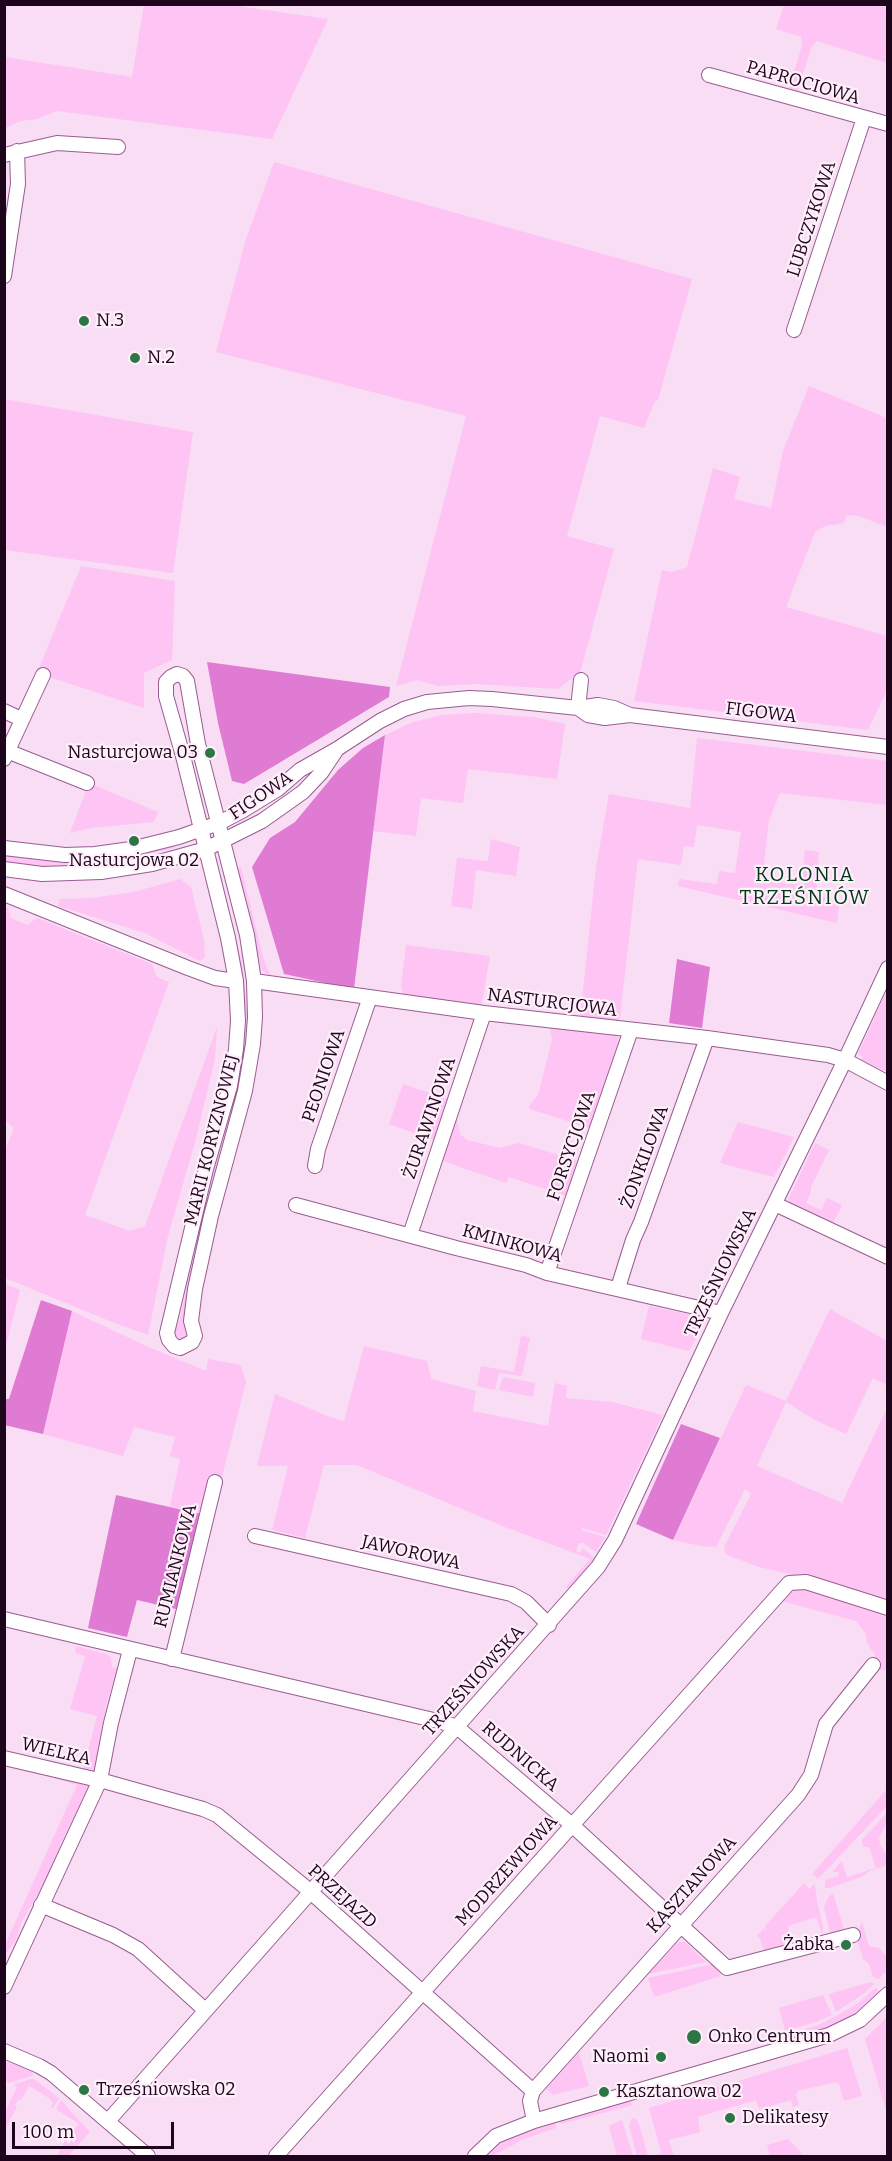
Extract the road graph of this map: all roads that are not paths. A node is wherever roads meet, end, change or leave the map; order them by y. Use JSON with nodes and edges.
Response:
{"nodes":[{"id":1,"x":709,"y":75,"type":"dead end"},
{"id":2,"x":864,"y":118,"type":"junction"},
{"id":3,"x":888,"y":124,"type":"edge"},
{"id":4,"x":118,"y":147,"type":"dead end"},
{"id":5,"x":11,"y":153,"type":"edge"},
{"id":6,"x":4,"y":276,"type":"edge"},
{"id":7,"x":794,"y":330,"type":"dead end"},
{"id":8,"x":43,"y":675,"type":"dead end"},
{"id":9,"x":581,"y":680,"type":"dead end"},
{"id":10,"x":578,"y":708,"type":"junction"},
{"id":11,"x":4,"y":711,"type":"edge"},
{"id":12,"x":21,"y":719,"type":"junction"},
{"id":13,"x":888,"y":747,"type":"edge"},
{"id":14,"x":337,"y":749,"type":"junction"},
{"id":15,"x":6,"y":755,"type":"edge"},
{"id":16,"x":87,"y":783,"type":"dead end"},
{"id":17,"x":219,"y":823,"type":"junction"},
{"id":18,"x":201,"y":829,"type":"junction"},
{"id":19,"x":223,"y":842,"type":"junction"},
{"id":20,"x":4,"y":848,"type":"edge"},
{"id":21,"x":206,"y":849,"type":"junction"},
{"id":22,"x":4,"y":869,"type":"edge"},
{"id":23,"x":4,"y":894,"type":"edge"},
{"id":24,"x":888,"y":968,"type":"edge"},
{"id":25,"x":236,"y":981,"type":"junction"},
{"id":26,"x":255,"y":981,"type":"junction"},
{"id":27,"x":369,"y":997,"type":"junction"},
{"id":28,"x":484,"y":1013,"type":"junction"},
{"id":29,"x":631,"y":1030,"type":"junction"},
{"id":30,"x":707,"y":1038,"type":"junction"},
{"id":31,"x":845,"y":1060,"type":"junction"},
{"id":32,"x":888,"y":1083,"type":"edge"},
{"id":33,"x":315,"y":1167,"type":"dead end"},
{"id":34,"x":775,"y":1204,"type":"junction"},
{"id":35,"x":296,"y":1205,"type":"dead end"},
{"id":36,"x":410,"y":1235,"type":"junction"},
{"id":37,"x":888,"y":1257,"type":"edge"},
{"id":38,"x":547,"y":1273,"type":"junction"},
{"id":39,"x":618,"y":1288,"type":"junction"},
{"id":40,"x":721,"y":1313,"type":"junction"},
{"id":41,"x":215,"y":1482,"type":"dead end"},
{"id":42,"x":255,"y":1536,"type":"dead end"},
{"id":43,"x":888,"y":1608,"type":"edge"},
{"id":44,"x":4,"y":1620,"type":"edge"},
{"id":45,"x":549,"y":1624,"type":"junction"},
{"id":46,"x":130,"y":1650,"type":"junction"},
{"id":47,"x":172,"y":1659,"type":"junction"},
{"id":48,"x":873,"y":1665,"type":"dead end"},
{"id":49,"x":457,"y":1727,"type":"junction"},
{"id":50,"x":4,"y":1758,"type":"edge"},
{"id":51,"x":100,"y":1780,"type":"junction"},
{"id":52,"x":572,"y":1826,"type":"junction"},
{"id":53,"x":310,"y":1892,"type":"junction"},
{"id":54,"x":41,"y":1905,"type":"junction"},
{"id":55,"x":681,"y":1925,"type":"junction"},
{"id":56,"x":853,"y":1935,"type":"dead end"},
{"id":57,"x":4,"y":1987,"type":"edge"},
{"id":58,"x":422,"y":1993,"type":"junction"},
{"id":59,"x":888,"y":1994,"type":"edge"},
{"id":60,"x":205,"y":2010,"type":"junction"},
{"id":61,"x":4,"y":2051,"type":"edge"},
{"id":62,"x":532,"y":2091,"type":"junction"},
{"id":63,"x":108,"y":2121,"type":"junction"},
{"id":64,"x":534,"y":2121,"type":"junction"},
{"id":65,"x":479,"y":2152,"type":"edge"},
{"id":66,"x":148,"y":2157,"type":"edge"},
{"id":67,"x":276,"y":2157,"type":"edge"}],
"edges":[{"from":1,"to":2,"type":"street","name":"PAPROCIOWA"},
{"from":2,"to":3,"type":"street","name":"PAPROCIOWA"},
{"from":2,"to":7,"type":"street","name":"LUBCZYKOWA"},
{"from":4,"to":5,"type":"street"},
{"from":5,"to":6,"type":"street"},
{"from":8,"to":12,"type":"street"},
{"from":9,"to":10,"type":"street"},
{"from":10,"to":13,"type":"street","name":"FIGOWA"},
{"from":10,"to":14,"type":"street","name":"FIGOWA"},
{"from":11,"to":12,"type":"street"},
{"from":12,"to":15,"type":"street"},
{"from":14,"to":17,"type":"street","name":"FIGOWA"},
{"from":14,"to":19,"type":"street","name":"FIGOWA"},
{"from":15,"to":16,"type":"street"},
{"from":17,"to":18,"type":"street","name":"FIGOWA"},
{"from":17,"to":18,"type":"street","name":"MARII KORYZNOWEJ"},
{"from":17,"to":19,"type":"street","name":"MARII KORYZNOWEJ"},
{"from":18,"to":20,"type":"street","name":"FIGOWA"},
{"from":18,"to":21,"type":"street","name":"MARII KORYZNOWEJ"},
{"from":19,"to":21,"type":"street","name":"FIGOWA"},
{"from":19,"to":26,"type":"street","name":"MARII KORYZNOWEJ"},
{"from":21,"to":22,"type":"street","name":"FIGOWA"},
{"from":21,"to":25,"type":"street","name":"MARII KORYZNOWEJ"},
{"from":23,"to":25,"type":"street"},
{"from":24,"to":31,"type":"street","name":"TRZEŚNIOWSKA"},
{"from":25,"to":26,"type":"street","name":"MARII KORYZNOWEJ"},
{"from":26,"to":27,"type":"street","name":"NASTURCJOWA"},
{"from":27,"to":28,"type":"street","name":"NASTURCJOWA"},
{"from":27,"to":33,"type":"street","name":"PEONIOWA"},
{"from":28,"to":29,"type":"street","name":"NASTURCJOWA"},
{"from":28,"to":36,"type":"street","name":"ŻURAWINOWA"},
{"from":29,"to":30,"type":"street","name":"NASTURCJOWA"},
{"from":29,"to":38,"type":"street","name":"FORSYCJOWA"},
{"from":30,"to":31,"type":"street","name":"NASTURCJOWA"},
{"from":30,"to":39,"type":"street","name":"ŻONKILOWA"},
{"from":31,"to":32,"type":"street","name":"NASTURCJOWA"},
{"from":31,"to":34,"type":"street","name":"TRZEŚNIOWSKA"},
{"from":34,"to":37,"type":"street","name":"TRZEŚNIOWSKA"},
{"from":34,"to":40,"type":"street","name":"TRZEŚNIOWSKA"},
{"from":35,"to":36,"type":"street","name":"KMINKOWA"},
{"from":36,"to":38,"type":"street","name":"KMINKOWA"},
{"from":38,"to":39,"type":"street","name":"KMINKOWA"},
{"from":39,"to":40,"type":"street","name":"KMINKOWA"},
{"from":40,"to":45,"type":"street","name":"TRZEŚNIOWSKA"},
{"from":41,"to":47,"type":"street","name":"RUMIANKOWA"},
{"from":42,"to":45,"type":"street","name":"JAWOROWA"},
{"from":43,"to":52,"type":"street","name":"MODRZEWIOWA"},
{"from":44,"to":46,"type":"street","name":"RUDNICKA"},
{"from":45,"to":49,"type":"street","name":"TRZEŚNIOWSKA"},
{"from":46,"to":47,"type":"street","name":"RUDNICKA"},
{"from":46,"to":51,"type":"street"},
{"from":47,"to":49,"type":"street","name":"RUDNICKA"},
{"from":48,"to":55,"type":"street","name":"KASZTANOWA"},
{"from":49,"to":52,"type":"street","name":"RUDNICKA"},
{"from":49,"to":53,"type":"street","name":"TRZEŚNIOWSKA"},
{"from":50,"to":51,"type":"street","name":"WIELKA"},
{"from":51,"to":53,"type":"street","name":"PRZEJAZD"},
{"from":51,"to":54,"type":"street"},
{"from":52,"to":55,"type":"street","name":"RUDNICKA"},
{"from":52,"to":58,"type":"street","name":"MODRZEWIOWA"},
{"from":53,"to":58,"type":"street","name":"PRZEJAZD"},
{"from":53,"to":60,"type":"street","name":"TRZEŚNIOWSKA"},
{"from":54,"to":57,"type":"street"},
{"from":54,"to":60,"type":"street"},
{"from":55,"to":56,"type":"street","name":"RUDNICKA"},
{"from":55,"to":62,"type":"street","name":"KASZTANOWA"},
{"from":58,"to":62,"type":"street","name":"PRZEJAZD"},
{"from":58,"to":67,"type":"street","name":"MODRZEWIOWA"},
{"from":59,"to":64,"type":"street"},
{"from":60,"to":63,"type":"street","name":"TRZEŚNIOWSKA"},
{"from":61,"to":63,"type":"street"},
{"from":62,"to":64,"type":"street"},
{"from":63,"to":66,"type":"street"},
{"from":64,"to":65,"type":"street"}]}
